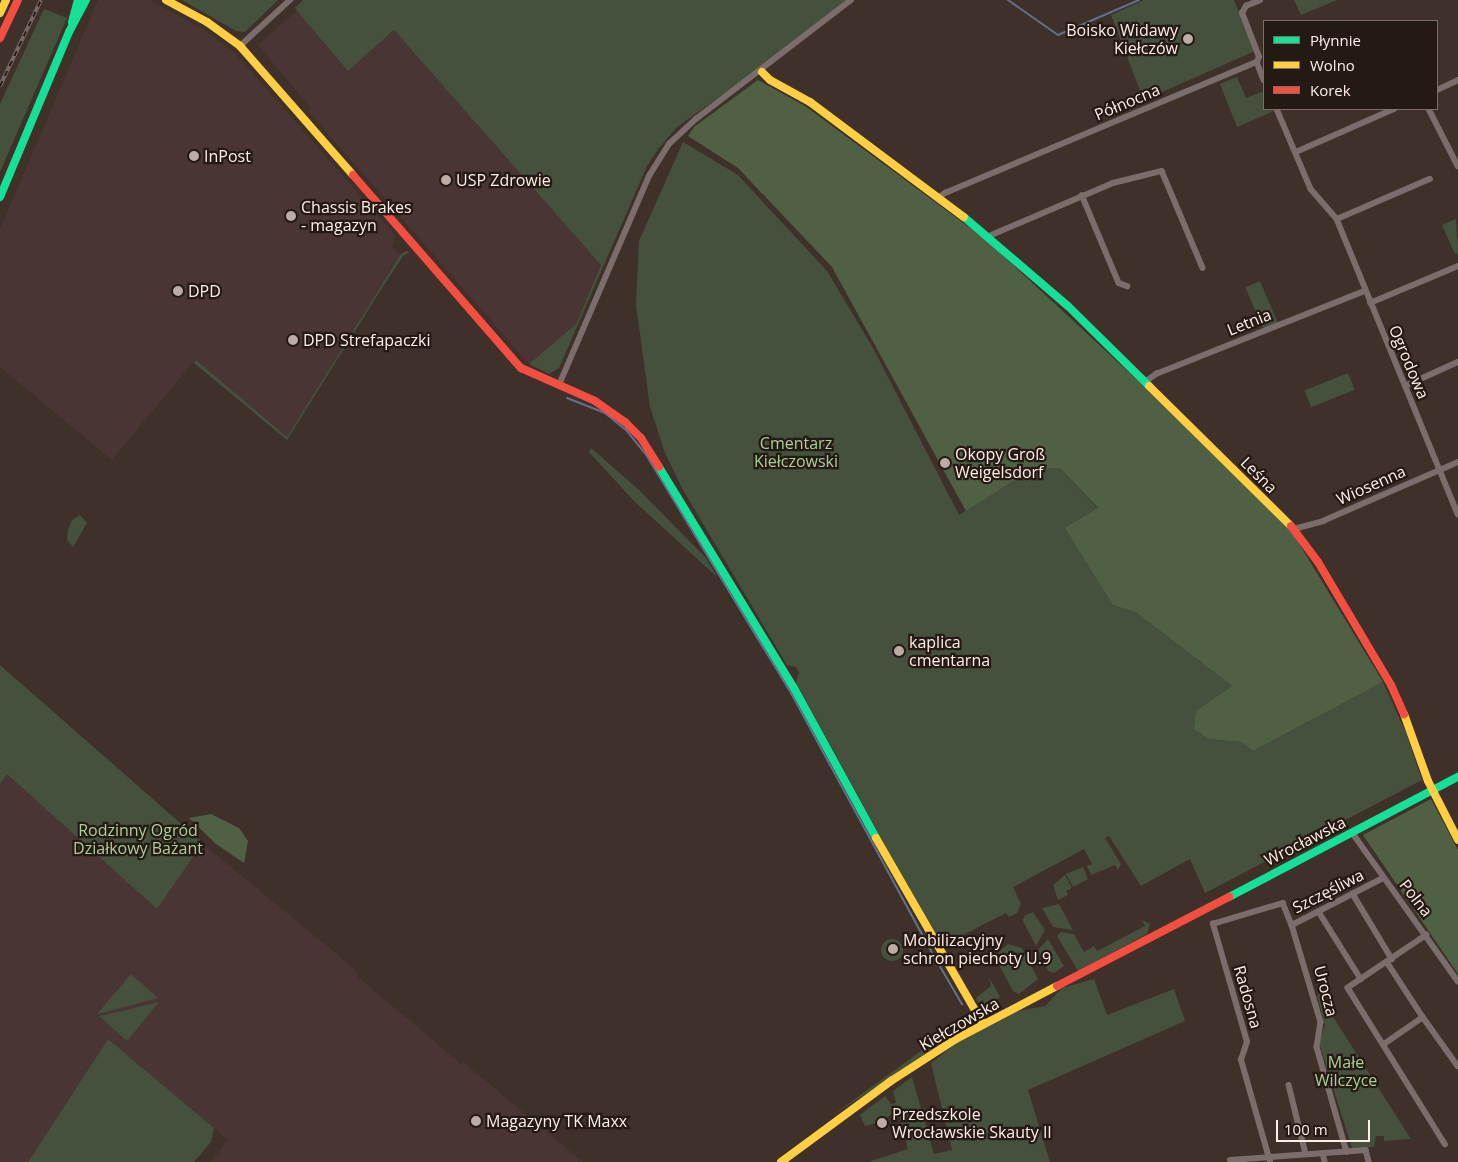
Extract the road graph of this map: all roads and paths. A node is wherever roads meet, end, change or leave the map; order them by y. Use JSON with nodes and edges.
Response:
{"nodes":[{"id":1,"x":6,"y":0,"type":"edge"},
{"id":2,"x":18,"y":0,"type":"edge"},
{"id":3,"x":78,"y":0,"type":"edge"},
{"id":4,"x":86,"y":0,"type":"edge"},
{"id":5,"x":166,"y":0,"type":"edge"},
{"id":6,"x":290,"y":0,"type":"edge"},
{"id":7,"x":852,"y":0,"type":"edge"},
{"id":8,"x":1260,"y":0,"type":"edge"},
{"id":9,"x":0,"y":13,"type":"edge"},
{"id":10,"x":69,"y":32,"type":"junction"},
{"id":11,"x":0,"y":38,"type":"edge"},
{"id":12,"x":240,"y":46,"type":"junction"},
{"id":13,"x":1256,"y":62,"type":"junction"},
{"id":14,"x":762,"y":72,"type":"junction"},
{"id":15,"x":1263,"y":78,"type":"edge"},
{"id":16,"x":1458,"y":80,"type":"edge"},
{"id":17,"x":1438,"y":90,"type":"edge"},
{"id":18,"x":1277,"y":110,"type":"edge"},
{"id":19,"x":1392,"y":110,"type":"edge"},
{"id":20,"x":1430,"y":110,"type":"edge"},
{"id":21,"x":1296,"y":152,"type":"junction"},
{"id":22,"x":1458,"y":166,"type":"edge"},
{"id":23,"x":1430,"y":179,"type":"dead end"},
{"id":24,"x":1082,"y":195,"type":"junction"},
{"id":25,"x":0,"y":197,"type":"edge"},
{"id":26,"x":938,"y":198,"type":"junction"},
{"id":27,"x":1337,"y":219,"type":"junction"},
{"id":28,"x":989,"y":236,"type":"junction"},
{"id":29,"x":1458,"y":266,"type":"edge"},
{"id":30,"x":1203,"y":268,"type":"dead end"},
{"id":31,"x":1127,"y":286,"type":"dead end"},
{"id":32,"x":1365,"y":291,"type":"junction"},
{"id":33,"x":1370,"y":303,"type":"junction"},
{"id":34,"x":1458,"y":362,"type":"edge"},
{"id":35,"x":1145,"y":382,"type":"junction"},
{"id":36,"x":559,"y":385,"type":"junction"},
{"id":37,"x":1404,"y":386,"type":"junction"},
{"id":38,"x":1458,"y":462,"type":"edge"},
{"id":39,"x":1439,"y":470,"type":"junction"},
{"id":40,"x":1458,"y":514,"type":"edge"},
{"id":41,"x":1294,"y":530,"type":"junction"},
{"id":42,"x":1458,"y":777,"type":"edge"},
{"id":43,"x":1432,"y":790,"type":"junction"},
{"id":44,"x":1352,"y":832,"type":"junction"},
{"id":45,"x":1458,"y":840,"type":"edge"},
{"id":46,"x":1384,"y":878,"type":"junction"},
{"id":47,"x":1352,"y":894,"type":"junction"},
{"id":48,"x":1318,"y":912,"type":"junction"},
{"id":49,"x":1292,"y":925,"type":"junction"},
{"id":50,"x":1213,"y":926,"type":"joint"},
{"id":51,"x":1164,"y":930,"type":"joint"},
{"id":52,"x":1428,"y":935,"type":"junction"},
{"id":53,"x":1390,"y":961,"type":"junction"},
{"id":54,"x":1361,"y":979,"type":"junction"},
{"id":55,"x":1458,"y":980,"type":"edge"},
{"id":56,"x":1425,"y":1018,"type":"junction"},
{"id":57,"x":983,"y":1024,"type":"junction"},
{"id":58,"x":1384,"y":1044,"type":"junction"},
{"id":59,"x":1458,"y":1066,"type":"edge"},
{"id":60,"x":1289,"y":1085,"type":"dead end"},
{"id":61,"x":1445,"y":1144,"type":"dead end"},
{"id":62,"x":1347,"y":1152,"type":"junction"},
{"id":63,"x":1323,"y":1153,"type":"junction"},
{"id":64,"x":1306,"y":1154,"type":"junction"},
{"id":65,"x":1270,"y":1159,"type":"edge"},
{"id":66,"x":1230,"y":1160,"type":"dead end"},
{"id":67,"x":781,"y":1162,"type":"edge"},
{"id":68,"x":1325,"y":1162,"type":"edge"},
{"id":69,"x":1369,"y":1162,"type":"edge"}],
"edges":[{"from":1,"to":9,"type":"street"},
{"from":2,"to":11,"type":"street"},
{"from":3,"to":10,"type":"street"},
{"from":4,"to":10,"type":"street"},
{"from":5,"to":12,"type":"street"},
{"from":6,"to":12,"type":"street"},
{"from":7,"to":14,"type":"street"},
{"from":8,"to":13,"type":"street"},
{"from":10,"to":25,"type":"street"},
{"from":12,"to":36,"type":"street"},
{"from":13,"to":15,"type":"street"},
{"from":13,"to":26,"type":"street","name":"Północna"},
{"from":14,"to":26,"type":"street","name":"Leśna"},
{"from":14,"to":36,"type":"street"},
{"from":16,"to":17,"type":"street"},
{"from":18,"to":21,"type":"street","name":"Ogrodowa"},
{"from":19,"to":21,"type":"street"},
{"from":20,"to":22,"type":"street"},
{"from":21,"to":27,"type":"street","name":"Ogrodowa"},
{"from":23,"to":27,"type":"street"},
{"from":24,"to":28,"type":"street"},
{"from":24,"to":30,"type":"street"},
{"from":24,"to":31,"type":"street"},
{"from":26,"to":28,"type":"street","name":"Leśna"},
{"from":27,"to":32,"type":"street","name":"Ogrodowa"},
{"from":28,"to":35,"type":"street","name":"Leśna"},
{"from":29,"to":33,"type":"street"},
{"from":32,"to":33,"type":"street","name":"Ogrodowa"},
{"from":32,"to":35,"type":"street","name":"Letnia"},
{"from":33,"to":37,"type":"street","name":"Ogrodowa"},
{"from":34,"to":37,"type":"street"},
{"from":35,"to":41,"type":"street","name":"Leśna"},
{"from":36,"to":57,"type":"street"},
{"from":37,"to":39,"type":"street","name":"Ogrodowa"},
{"from":38,"to":39,"type":"street","name":"Wiosenna"},
{"from":39,"to":40,"type":"street","name":"Ogrodowa"},
{"from":39,"to":41,"type":"street","name":"Wiosenna"},
{"from":41,"to":43,"type":"street","name":"Leśna"},
{"from":42,"to":43,"type":"street","name":"Wrocławska"},
{"from":43,"to":44,"type":"street","name":"Wrocławska"},
{"from":43,"to":45,"type":"street","name":"Leśna"},
{"from":44,"to":46,"type":"street","name":"Polna"},
{"from":44,"to":51,"type":"street","name":"Wrocławska"},
{"from":46,"to":47,"type":"street","name":"Szczęśliwa"},
{"from":46,"to":52,"type":"street","name":"Polna"},
{"from":47,"to":48,"type":"street","name":"Szczęśliwa"},
{"from":47,"to":53,"type":"street"},
{"from":48,"to":49,"type":"street","name":"Szczęśliwa"},
{"from":48,"to":54,"type":"street"},
{"from":49,"to":50,"type":"street","name":"Szczęśliwa"},
{"from":49,"to":62,"type":"street","name":"Urocza"},
{"from":50,"to":65,"type":"street","name":"Radosna"},
{"from":51,"to":57,"type":"street","name":"Kiełczowska"},
{"from":52,"to":53,"type":"street"},
{"from":52,"to":55,"type":"street","name":"Polna"},
{"from":53,"to":54,"type":"street"},
{"from":53,"to":56,"type":"street"},
{"from":54,"to":58,"type":"street"},
{"from":56,"to":58,"type":"street"},
{"from":56,"to":59,"type":"street"},
{"from":57,"to":67,"type":"street","name":"Kiełczowska"},
{"from":58,"to":61,"type":"street"},
{"from":60,"to":64,"type":"street"},
{"from":62,"to":63,"type":"street"},
{"from":62,"to":69,"type":"street"},
{"from":63,"to":64,"type":"street"},
{"from":63,"to":68,"type":"street"},
{"from":64,"to":65,"type":"street"},
{"from":65,"to":66,"type":"street"}]}
